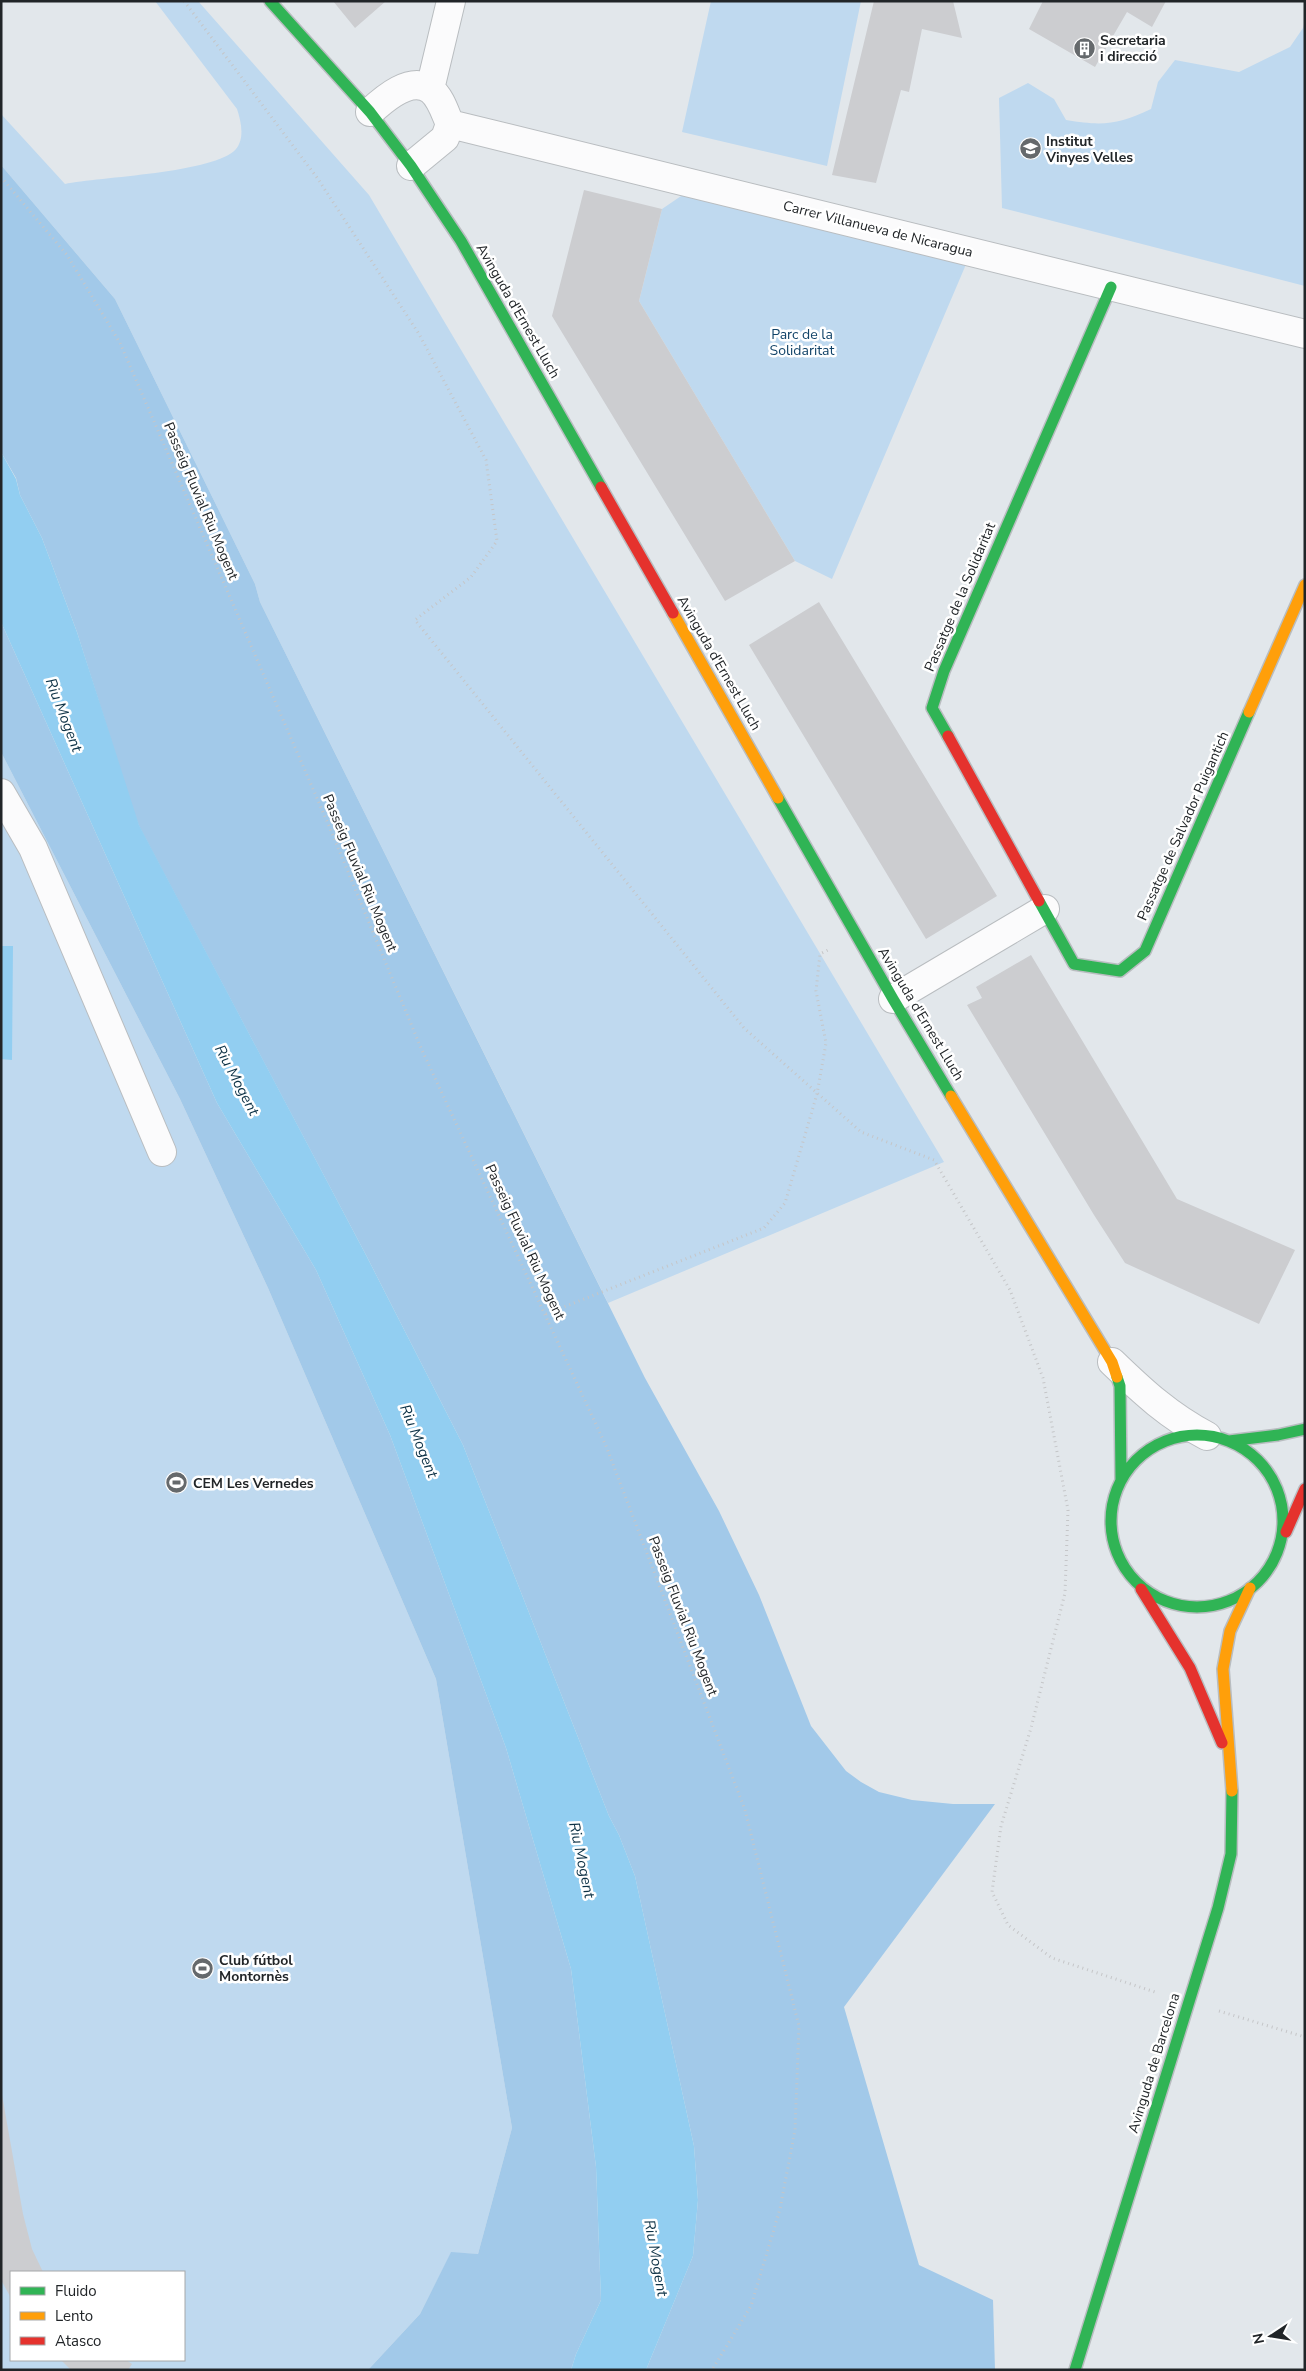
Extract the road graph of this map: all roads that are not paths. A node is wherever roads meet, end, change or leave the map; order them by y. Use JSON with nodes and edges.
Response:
{"nodes":[{"id":1,"x":270,"y":1,"type":"edge"},
{"id":2,"x":451,"y":1,"type":"edge"},
{"id":3,"x":430,"y":89,"type":"junction"},
{"id":4,"x":370,"y":112,"type":"junction"},
{"id":5,"x":450,"y":124,"type":"junction"},
{"id":6,"x":411,"y":166,"type":"junction"},
{"id":7,"x":1110,"y":287,"type":"junction"},
{"id":8,"x":1305,"y":334,"type":"edge"},
{"id":9,"x":1305,"y":585,"type":"edge"},
{"id":10,"x":1,"y":793,"type":"edge"},
{"id":11,"x":1045,"y":909,"type":"junction"},
{"id":12,"x":893,"y":998,"type":"junction"},
{"id":13,"x":162,"y":1152,"type":"dead end"},
{"id":14,"x":1112,"y":1362,"type":"junction"},
{"id":15,"x":1305,"y":1429,"type":"edge"},
{"id":16,"x":1218,"y":1438,"type":"junction"},
{"id":17,"x":1121,"y":1480,"type":"junction"},
{"id":18,"x":1305,"y":1489,"type":"edge"},
{"id":19,"x":1274,"y":1561,"type":"junction"},
{"id":20,"x":1139,"y":1586,"type":"junction"},
{"id":21,"x":1250,"y":1588,"type":"junction"},
{"id":22,"x":1230,"y":1760,"type":"junction"},
{"id":23,"x":1075,"y":2370,"type":"edge"}],
"edges":[{"from":1,"to":4,"type":"street","name":"Avinguda d'Ernest Lluch"},
{"from":2,"to":3,"type":"street"},
{"from":3,"to":4,"type":"street"},
{"from":3,"to":5,"type":"street"},
{"from":4,"to":6,"type":"street","name":"Avinguda d'Ernest Lluch"},
{"from":5,"to":6,"type":"street"},
{"from":5,"to":7,"type":"street","name":"Carrer Villanueva de Nicaragua"},
{"from":6,"to":12,"type":"street","name":"Avinguda d'Ernest Lluch"},
{"from":7,"to":8,"type":"street","name":"Carrer Villanueva de Nicaragua"},
{"from":7,"to":11,"type":"street","name":"Passatge de la Solidaritat"},
{"from":9,"to":11,"type":"street","name":"Passatge de Salvador Puigantich"},
{"from":10,"to":13,"type":"street"},
{"from":11,"to":12,"type":"street"},
{"from":12,"to":14,"type":"street","name":"Avinguda d'Ernest Lluch"},
{"from":14,"to":16,"type":"street"},
{"from":14,"to":17,"type":"street","name":"Avinguda d'Ernest Lluch"},
{"from":15,"to":16,"type":"street"},
{"from":16,"to":17,"type":"street"},
{"from":16,"to":19,"type":"street"},
{"from":17,"to":20,"type":"street"},
{"from":18,"to":19,"type":"street"},
{"from":19,"to":21,"type":"street"},
{"from":20,"to":21,"type":"street"},
{"from":20,"to":22,"type":"street"},
{"from":21,"to":22,"type":"street","name":"Avinguda de Barcelona"},
{"from":22,"to":23,"type":"street","name":"Avinguda de Barcelona"}]}
